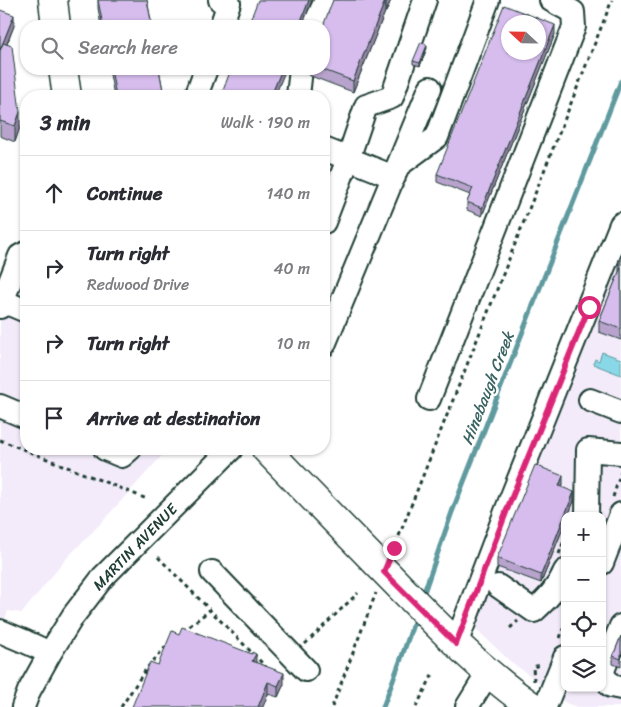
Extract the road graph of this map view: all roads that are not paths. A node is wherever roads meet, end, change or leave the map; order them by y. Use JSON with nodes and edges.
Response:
{"nodes":[{"id":1,"x":53,"y":0,"type":"edge"},
{"id":2,"x":220,"y":0,"type":"edge"},
{"id":3,"x":326,"y":0,"type":"edge"},
{"id":4,"x":425,"y":0,"type":"edge"},
{"id":5,"x":488,"y":0,"type":"edge"},
{"id":6,"x":551,"y":0,"type":"edge"},
{"id":7,"x":55,"y":20,"type":"edge"},
{"id":8,"x":223,"y":20,"type":"edge"},
{"id":9,"x":317,"y":20,"type":"edge"},
{"id":10,"x":63,"y":75,"type":"edge"},
{"id":11,"x":204,"y":75,"type":"edge"},
{"id":12,"x":300,"y":75,"type":"edge"},
{"id":13,"x":430,"y":88,"type":"dead end"},
{"id":14,"x":65,"y":90,"type":"edge"},
{"id":15,"x":198,"y":90,"type":"edge"},
{"id":16,"x":299,"y":90,"type":"edge"},
{"id":17,"x":330,"y":152,"type":"edge"},
{"id":18,"x":348,"y":159,"type":"junction"},
{"id":19,"x":396,"y":171,"type":"junction"},
{"id":20,"x":330,"y":206,"type":"edge"},
{"id":21,"x":621,"y":224,"type":"edge"},
{"id":22,"x":20,"y":256,"type":"edge"},
{"id":23,"x":1,"y":303,"type":"edge"},
{"id":24,"x":20,"y":308,"type":"edge"},
{"id":25,"x":330,"y":330,"type":"edge"},
{"id":26,"x":429,"y":399,"type":"dead end"},
{"id":27,"x":590,"y":400,"type":"dead end"},
{"id":28,"x":0,"y":406,"type":"edge"},
{"id":29,"x":621,"y":412,"type":"edge"},
{"id":30,"x":20,"y":414,"type":"edge"},
{"id":31,"x":621,"y":454,"type":"edge"},
{"id":32,"x":225,"y":455,"type":"edge"},
{"id":33,"x":272,"y":455,"type":"edge"},
{"id":34,"x":587,"y":512,"type":"edge"},
{"id":35,"x":613,"y":522,"type":"edge"},
{"id":36,"x":604,"y":557,"type":"edge"},
{"id":37,"x":212,"y":572,"type":"dead end"},
{"id":38,"x":561,"y":580,"type":"edge"},
{"id":39,"x":498,"y":586,"type":"dead end"},
{"id":40,"x":621,"y":626,"type":"edge"},
{"id":41,"x":0,"y":632,"type":"edge"},
{"id":42,"x":447,"y":635,"type":"junction"},
{"id":43,"x":50,"y":653,"type":"junction"},
{"id":44,"x":561,"y":667,"type":"edge"},
{"id":45,"x":306,"y":670,"type":"dead end"},
{"id":46,"x":488,"y":673,"type":"junction"},
{"id":47,"x":621,"y":688,"type":"edge"},
{"id":48,"x":23,"y":707,"type":"edge"},
{"id":49,"x":466,"y":707,"type":"edge"},
{"id":50,"x":533,"y":707,"type":"edge"},
{"id":51,"x":545,"y":707,"type":"edge"}],
"edges":[{"from":1,"to":7,"type":"main road"},
{"from":2,"to":8,"type":"street"},
{"from":3,"to":9,"type":"street"},
{"from":4,"to":18,"type":"street"},
{"from":5,"to":19,"type":"street"},
{"from":6,"to":26,"type":"street"},
{"from":10,"to":14,"type":"main road"},
{"from":11,"to":15,"type":"street"},
{"from":12,"to":16,"type":"street"},
{"from":13,"to":19,"type":"street"},
{"from":17,"to":18,"type":"street"},
{"from":18,"to":19,"type":"street"},
{"from":18,"to":20,"type":"street"},
{"from":19,"to":25,"type":"street"},
{"from":21,"to":42,"type":"street"},
{"from":22,"to":23,"type":"street"},
{"from":23,"to":24,"type":"street"},
{"from":27,"to":29,"type":"street"},
{"from":28,"to":30,"type":"street"},
{"from":31,"to":34,"type":"street"},
{"from":32,"to":43,"type":"street","name":"MARTIN AVENUE"},
{"from":33,"to":42,"type":"main road"},
{"from":35,"to":36,"type":"street"},
{"from":37,"to":45,"type":"street"},
{"from":38,"to":39,"type":"street"},
{"from":40,"to":47,"type":"street"},
{"from":41,"to":43,"type":"street"},
{"from":42,"to":46,"type":"main road"},
{"from":43,"to":48,"type":"street","name":"MARTIN AVENUE"},
{"from":44,"to":51,"type":"street"},
{"from":46,"to":49,"type":"street"},
{"from":46,"to":50,"type":"main road"}]}
